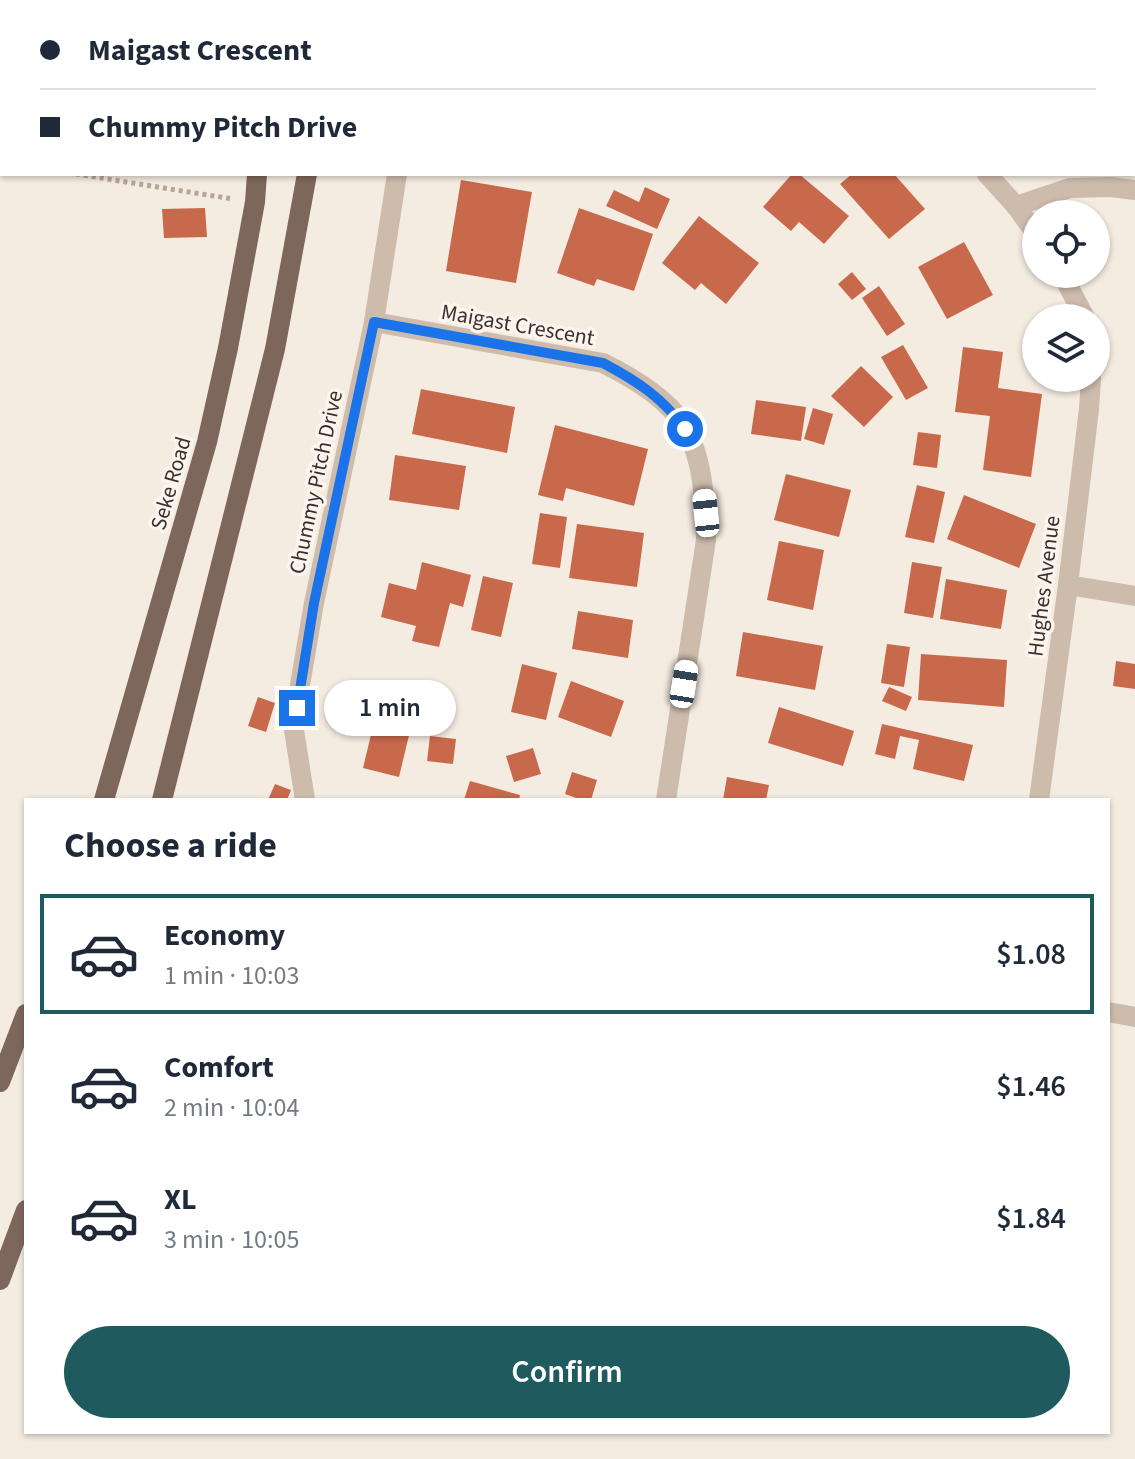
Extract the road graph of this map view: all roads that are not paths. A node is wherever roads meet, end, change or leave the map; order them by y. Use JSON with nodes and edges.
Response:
{"nodes":[{"id":1,"x":257,"y":176,"type":"edge"},
{"id":2,"x":307,"y":176,"type":"edge"},
{"id":3,"x":397,"y":176,"type":"edge"},
{"id":4,"x":989,"y":176,"type":"edge"},
{"id":5,"x":1135,"y":190,"type":"edge"},
{"id":6,"x":1016,"y":206,"type":"junction"},
{"id":7,"x":1022,"y":214,"type":"edge"},
{"id":8,"x":374,"y":322,"type":"junction"},
{"id":9,"x":1090,"y":392,"type":"edge"},
{"id":10,"x":1068,"y":585,"type":"junction"},
{"id":11,"x":1135,"y":596,"type":"edge"},
{"id":12,"x":105,"y":798,"type":"edge"},
{"id":13,"x":163,"y":798,"type":"edge"},
{"id":14,"x":305,"y":798,"type":"edge"},
{"id":15,"x":666,"y":798,"type":"edge"},
{"id":16,"x":1039,"y":798,"type":"edge"},
{"id":17,"x":1110,"y":1012,"type":"edge"},
{"id":18,"x":1135,"y":1017,"type":"edge"},
{"id":19,"x":24,"y":1019,"type":"edge"},
{"id":20,"x":0,"y":1082,"type":"edge"},
{"id":21,"x":24,"y":1215,"type":"edge"},
{"id":22,"x":0,"y":1280,"type":"edge"}],
"edges":[{"from":1,"to":12,"type":"main road","name":"Seke Road"},
{"from":2,"to":13,"type":"main road"},
{"from":3,"to":8,"type":"street","name":"Chummy Pitch Drive"},
{"from":4,"to":6,"type":"street"},
{"from":5,"to":6,"type":"street"},
{"from":6,"to":7,"type":"street"},
{"from":8,"to":14,"type":"street","name":"Chummy Pitch Drive"},
{"from":8,"to":15,"type":"street","name":"Maigast Crescent"},
{"from":9,"to":10,"type":"street","name":"Hughes Avenue"},
{"from":10,"to":11,"type":"street"},
{"from":10,"to":16,"type":"street","name":"Hughes Avenue"},
{"from":17,"to":18,"type":"street"},
{"from":19,"to":20,"type":"main road"},
{"from":21,"to":22,"type":"main road"}]}
